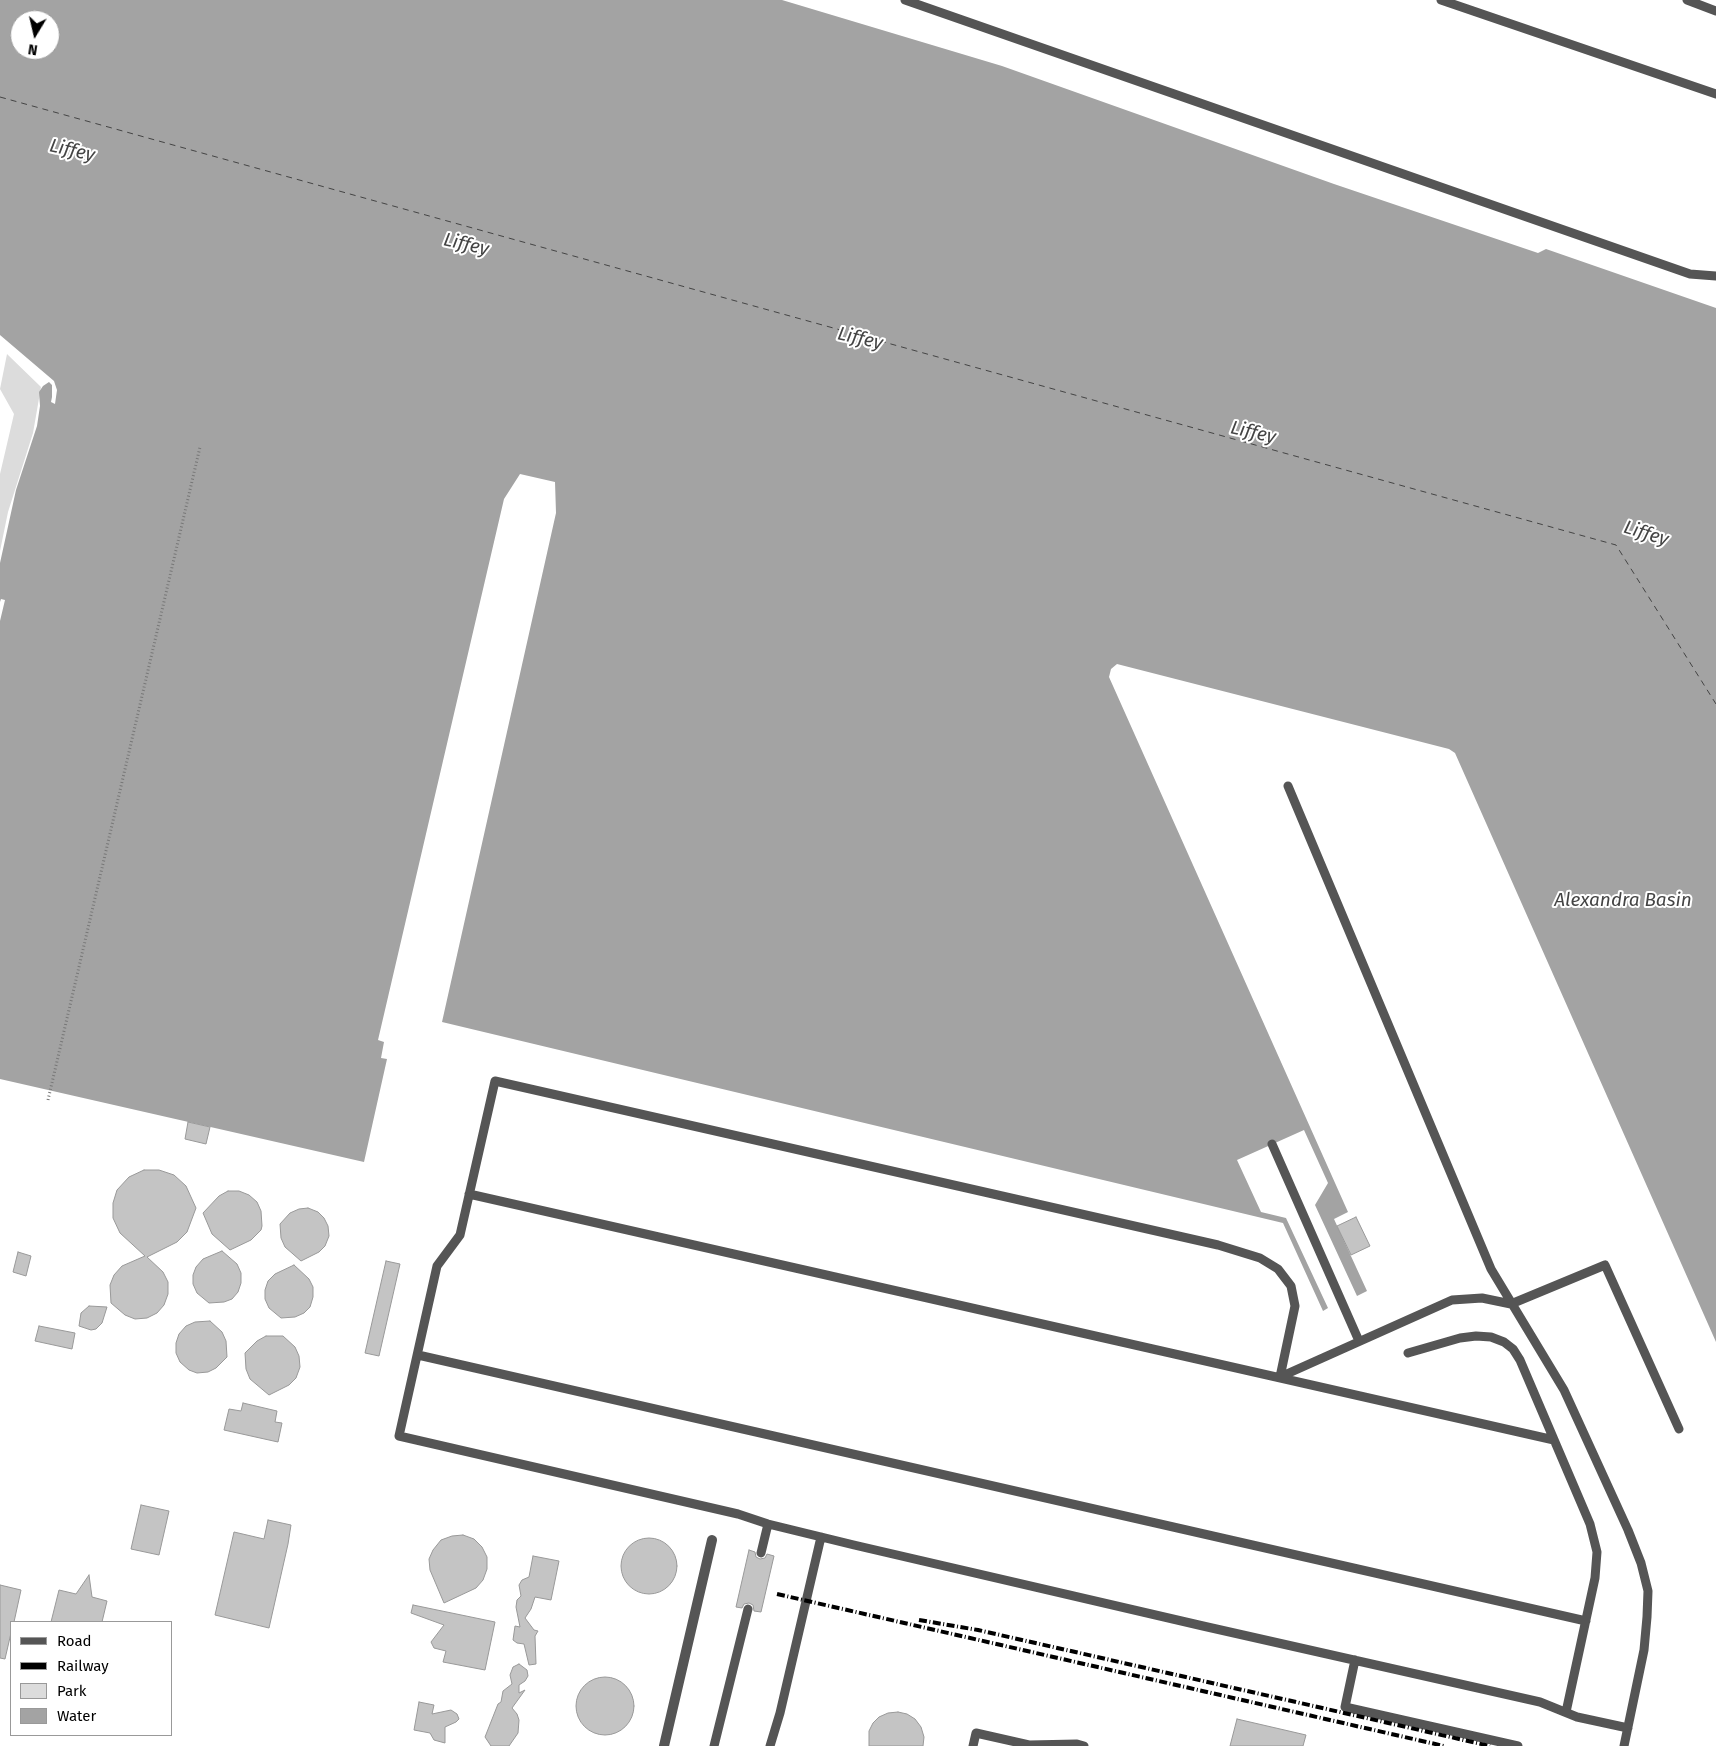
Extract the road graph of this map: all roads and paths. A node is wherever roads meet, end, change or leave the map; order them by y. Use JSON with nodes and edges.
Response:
{"nodes":[{"id":1,"x":905,"y":0,"type":"edge"},
{"id":2,"x":1440,"y":0,"type":"edge"},
{"id":3,"x":1687,"y":0,"type":"edge"},
{"id":4,"x":1716,"y":11,"type":"edge"},
{"id":5,"x":1716,"y":94,"type":"edge"},
{"id":6,"x":1716,"y":276,"type":"edge"},
{"id":7,"x":200,"y":447,"type":"dead end"},
{"id":8,"x":1288,"y":786,"type":"dead end"},
{"id":9,"x":48,"y":1100,"type":"dead end"},
{"id":10,"x":1272,"y":1144,"type":"dead end"},
{"id":11,"x":469,"y":1194,"type":"junction"},
{"id":12,"x":1511,"y":1304,"type":"junction"},
{"id":13,"x":1359,"y":1341,"type":"junction"},
{"id":14,"x":1408,"y":1353,"type":"dead end"},
{"id":15,"x":418,"y":1355,"type":"junction"},
{"id":16,"x":1280,"y":1377,"type":"junction"},
{"id":17,"x":1679,"y":1430,"type":"dead end"},
{"id":18,"x":1554,"y":1440,"type":"junction"},
{"id":19,"x":768,"y":1524,"type":"junction"},
{"id":20,"x":821,"y":1537,"type":"junction"},
{"id":21,"x":712,"y":1540,"type":"dead end"},
{"id":22,"x":761,"y":1553,"type":"dead end"},
{"id":23,"x":748,"y":1609,"type":"dead end"},
{"id":24,"x":1586,"y":1621,"type":"junction"},
{"id":25,"x":1355,"y":1660,"type":"junction"},
{"id":26,"x":1566,"y":1712,"type":"junction"},
{"id":27,"x":1628,"y":1728,"type":"junction"},
{"id":28,"x":664,"y":1746,"type":"edge"},
{"id":29,"x":714,"y":1746,"type":"edge"},
{"id":30,"x":770,"y":1746,"type":"edge"},
{"id":31,"x":973,"y":1746,"type":"edge"},
{"id":32,"x":1084,"y":1746,"type":"edge"},
{"id":33,"x":1518,"y":1746,"type":"edge"},
{"id":34,"x":1624,"y":1746,"type":"edge"}],
"edges":[{"from":1,"to":6,"type":"lane"},
{"from":2,"to":5,"type":"lane"},
{"from":3,"to":4,"type":"lane"},
{"from":7,"to":9,"type":"path"},
{"from":8,"to":12,"type":"lane"},
{"from":10,"to":13,"type":"lane"},
{"from":11,"to":15,"type":"lane"},
{"from":11,"to":16,"type":"lane"},
{"from":11,"to":16,"type":"lane"},
{"from":12,"to":13,"type":"lane"},
{"from":12,"to":17,"type":"lane"},
{"from":12,"to":27,"type":"lane"},
{"from":13,"to":16,"type":"lane"},
{"from":14,"to":18,"type":"lane"},
{"from":15,"to":19,"type":"lane"},
{"from":15,"to":24,"type":"lane"},
{"from":16,"to":18,"type":"lane"},
{"from":18,"to":24,"type":"lane"},
{"from":19,"to":20,"type":"lane"},
{"from":19,"to":22,"type":"lane"},
{"from":20,"to":25,"type":"lane"},
{"from":20,"to":30,"type":"lane"},
{"from":21,"to":28,"type":"street"},
{"from":23,"to":29,"type":"lane"},
{"from":24,"to":26,"type":"lane"},
{"from":25,"to":26,"type":"lane"},
{"from":25,"to":33,"type":"lane"},
{"from":26,"to":27,"type":"lane"},
{"from":27,"to":34,"type":"lane"},
{"from":31,"to":32,"type":"lane"}]}
